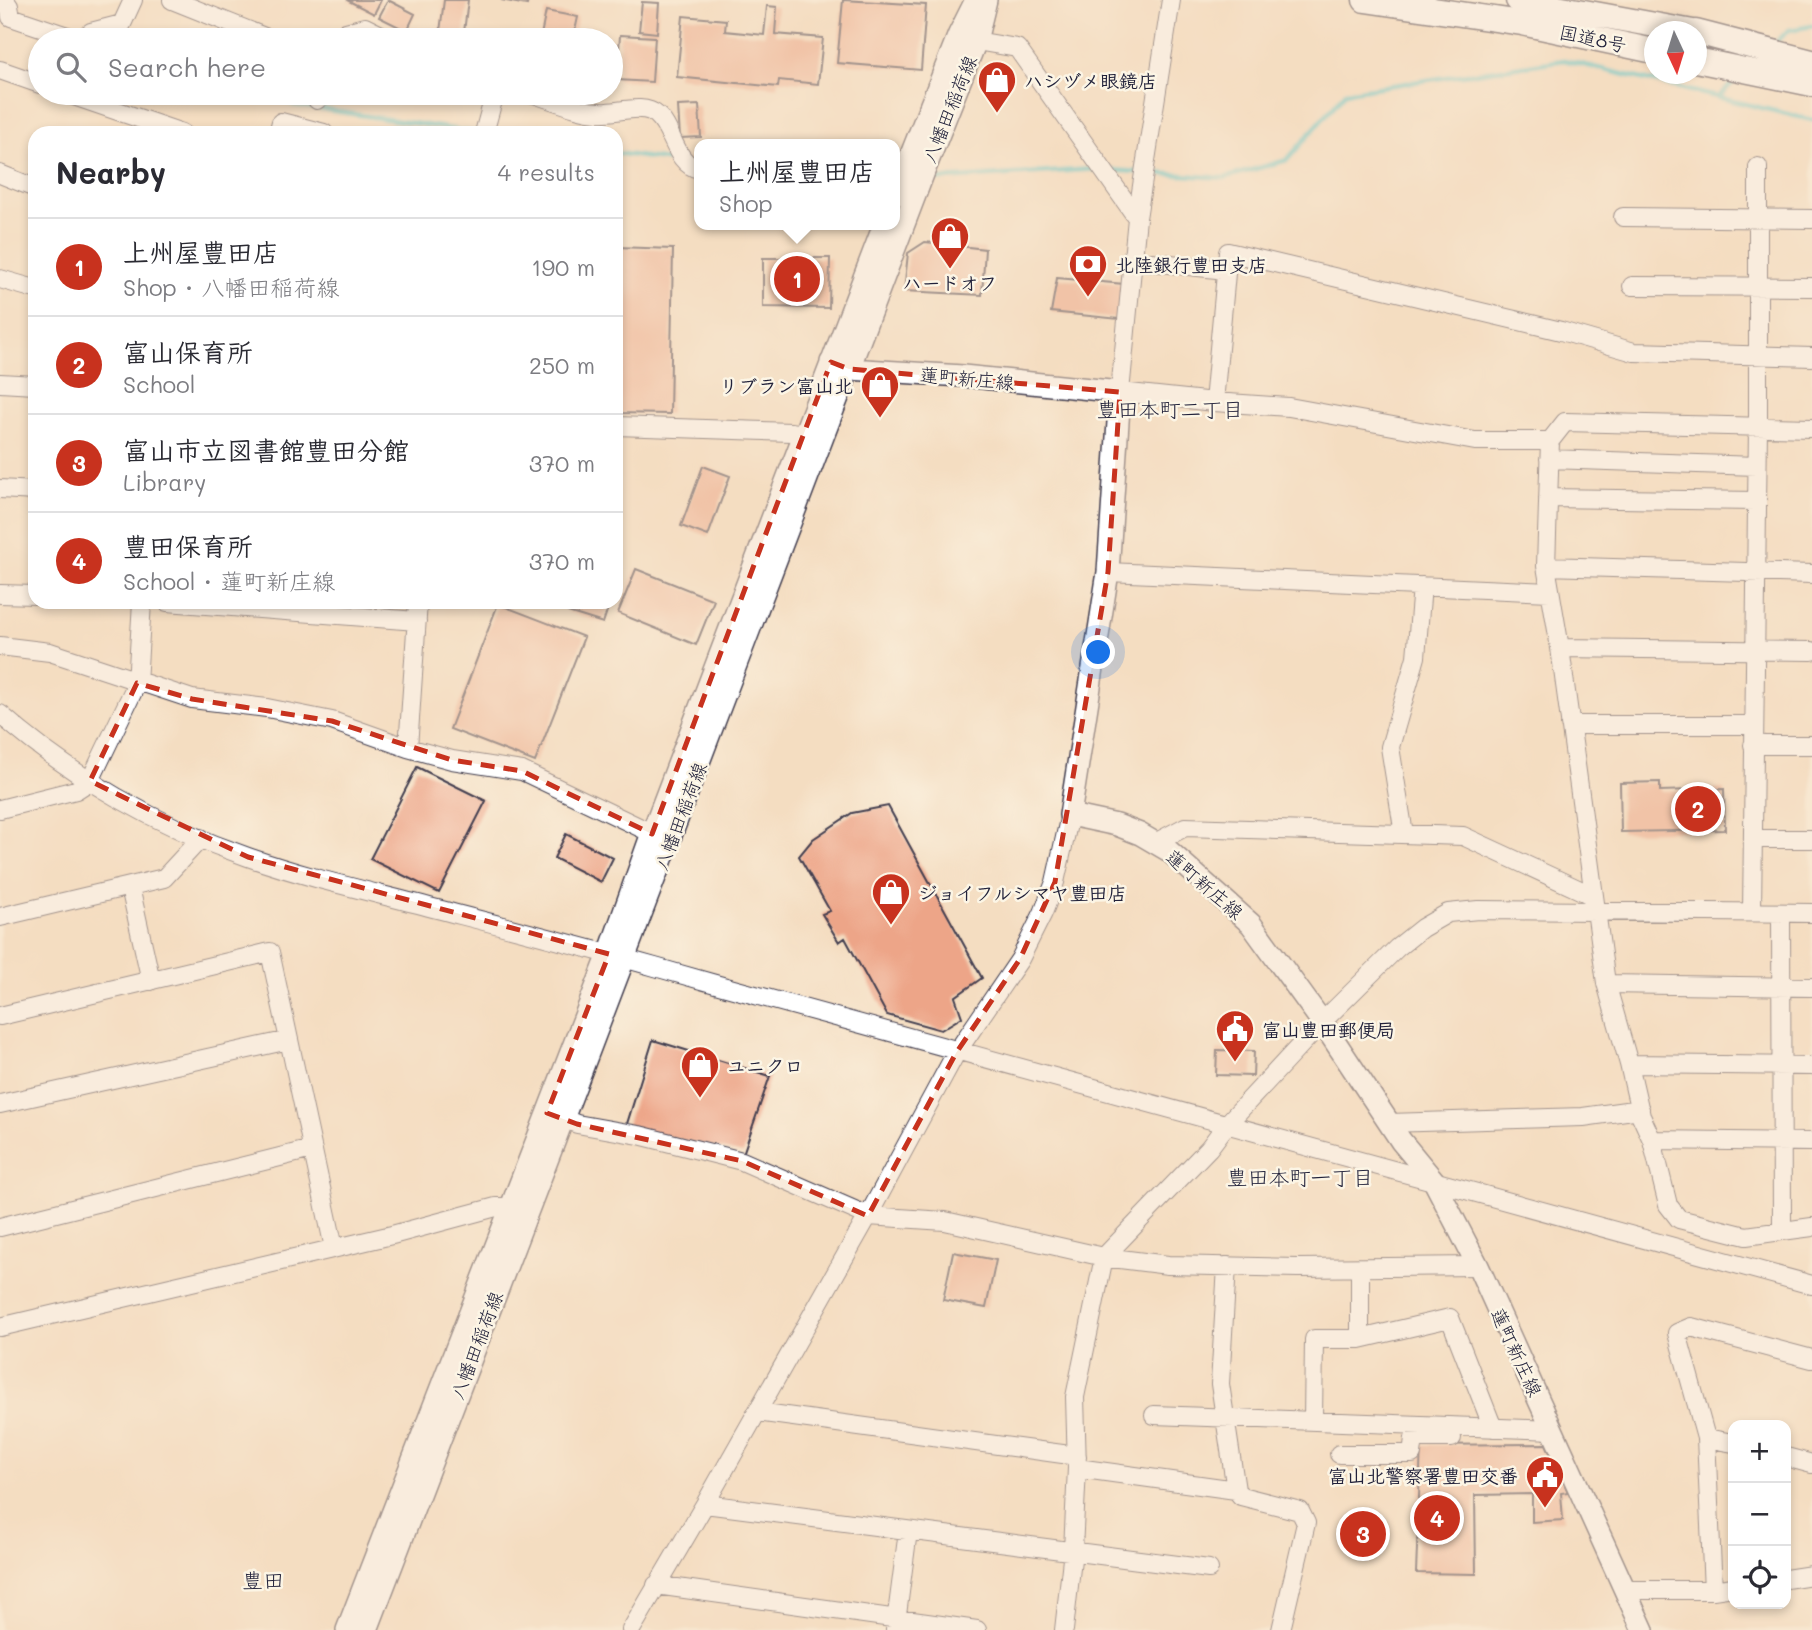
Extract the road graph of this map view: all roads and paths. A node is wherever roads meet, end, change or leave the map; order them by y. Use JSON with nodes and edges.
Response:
{"nodes":[{"id":1,"x":4,"y":0,"type":"edge"},
{"id":2,"x":133,"y":0,"type":"edge"},
{"id":3,"x":172,"y":0,"type":"edge"},
{"id":4,"x":976,"y":0,"type":"edge"},
{"id":5,"x":986,"y":0,"type":"edge"},
{"id":6,"x":1171,"y":0,"type":"edge"},
{"id":7,"x":1365,"y":0,"type":"edge"},
{"id":8,"x":1518,"y":0,"type":"edge"},
{"id":9,"x":1644,"y":23,"type":"edge"},
{"id":10,"x":42,"y":28,"type":"edge"},
{"id":11,"x":106,"y":28,"type":"edge"},
{"id":12,"x":242,"y":28,"type":"edge"},
{"id":13,"x":1707,"y":35,"type":"edge"},
{"id":14,"x":976,"y":41,"type":"junction"},
{"id":15,"x":1644,"y":49,"type":"edge"},
{"id":16,"x":1707,"y":62,"type":"edge"},
{"id":17,"x":1812,"y":62,"type":"edge"},
{"id":18,"x":0,"y":70,"type":"edge"},
{"id":19,"x":28,"y":80,"type":"edge"},
{"id":20,"x":1812,"y":84,"type":"edge"},
{"id":21,"x":100,"y":105,"type":"edge"},
{"id":22,"x":492,"y":105,"type":"edge"},
{"id":23,"x":572,"y":105,"type":"edge"},
{"id":24,"x":162,"y":126,"type":"edge"},
{"id":25,"x":280,"y":126,"type":"edge"},
{"id":26,"x":297,"y":126,"type":"edge"},
{"id":27,"x":486,"y":126,"type":"edge"},
{"id":28,"x":908,"y":167,"type":"edge"},
{"id":29,"x":1758,"y":167,"type":"dead end"},
{"id":30,"x":694,"y":168,"type":"edge"},
{"id":31,"x":0,"y":174,"type":"edge"},
{"id":32,"x":900,"y":184,"type":"edge"},
{"id":33,"x":28,"y":185,"type":"edge"},
{"id":34,"x":900,"y":190,"type":"edge"},
{"id":35,"x":1137,"y":218,"type":"junction"},
{"id":36,"x":1623,"y":218,"type":"dead end"},
{"id":37,"x":1812,"y":219,"type":"edge"},
{"id":38,"x":1758,"y":220,"type":"junction"},
{"id":39,"x":882,"y":230,"type":"edge"},
{"id":40,"x":886,"y":230,"type":"edge"},
{"id":41,"x":1133,"y":260,"type":"junction"},
{"id":42,"x":1226,"y":270,"type":"junction"},
{"id":43,"x":0,"y":279,"type":"edge"},
{"id":44,"x":1632,"y":286,"type":"dead end"},
{"id":45,"x":28,"y":287,"type":"edge"},
{"id":46,"x":1812,"y":287,"type":"edge"},
{"id":47,"x":1758,"y":288,"type":"junction"},
{"id":48,"x":1758,"y":356,"type":"junction"},
{"id":49,"x":1812,"y":357,"type":"edge"},
{"id":50,"x":840,"y":366,"type":"junction"},
{"id":51,"x":0,"y":383,"type":"edge"},
{"id":52,"x":28,"y":385,"type":"edge"},
{"id":53,"x":1119,"y":391,"type":"junction"},
{"id":54,"x":1214,"y":402,"type":"junction"},
{"id":55,"x":623,"y":426,"type":"edge"},
{"id":56,"x":1758,"y":427,"type":"junction"},
{"id":57,"x":1812,"y":428,"type":"edge"},
{"id":58,"x":814,"y":436,"type":"junction"},
{"id":59,"x":1549,"y":450,"type":"junction"},
{"id":60,"x":1757,"y":467,"type":"junction"},
{"id":61,"x":0,"y":489,"type":"edge"},
{"id":62,"x":28,"y":491,"type":"edge"},
{"id":63,"x":1548,"y":498,"type":"junction"},
{"id":64,"x":1756,"y":501,"type":"junction"},
{"id":65,"x":1546,"y":566,"type":"junction"},
{"id":66,"x":1108,"y":572,"type":"junction"},
{"id":67,"x":1755,"y":572,"type":"junction"},
{"id":68,"x":1812,"y":574,"type":"edge"},
{"id":69,"x":1422,"y":586,"type":"junction"},
{"id":70,"x":1550,"y":592,"type":"junction"},
{"id":71,"x":0,"y":594,"type":"edge"},
{"id":72,"x":28,"y":595,"type":"edge"},
{"id":73,"x":142,"y":609,"type":"edge"},
{"id":74,"x":259,"y":609,"type":"edge"},
{"id":75,"x":417,"y":609,"type":"edge"},
{"id":76,"x":416,"y":621,"type":"junction"},
{"id":77,"x":0,"y":646,"type":"edge"},
{"id":78,"x":1560,"y":648,"type":"junction"},
{"id":79,"x":1754,"y":650,"type":"junction"},
{"id":80,"x":1812,"y":651,"type":"edge"},
{"id":81,"x":137,"y":683,"type":"junction"},
{"id":82,"x":0,"y":714,"type":"edge"},
{"id":83,"x":1570,"y":725,"type":"junction"},
{"id":84,"x":1753,"y":726,"type":"junction"},
{"id":85,"x":1812,"y":744,"type":"edge"},
{"id":86,"x":1753,"y":745,"type":"junction"},
{"id":87,"x":408,"y":748,"type":"junction"},
{"id":88,"x":90,"y":781,"type":"junction"},
{"id":89,"x":0,"y":809,"type":"edge"},
{"id":90,"x":1070,"y":815,"type":"junction"},
{"id":91,"x":1404,"y":834,"type":"junction"},
{"id":92,"x":661,"y":837,"type":"junction"},
{"id":93,"x":201,"y":838,"type":"junction"},
{"id":94,"x":1812,"y":838,"type":"edge"},
{"id":95,"x":1753,"y":839,"type":"junction"},
{"id":96,"x":1155,"y":843,"type":"junction"},
{"id":97,"x":130,"y":887,"type":"junction"},
{"id":98,"x":1594,"y":903,"type":"junction"},
{"id":99,"x":1752,"y":912,"type":"junction"},
{"id":100,"x":1812,"y":912,"type":"edge"},
{"id":101,"x":1781,"y":913,"type":"junction"},
{"id":102,"x":0,"y":917,"type":"edge"},
{"id":103,"x":618,"y":956,"type":"junction"},
{"id":104,"x":151,"y":981,"type":"junction"},
{"id":105,"x":1606,"y":984,"type":"junction"},
{"id":106,"x":1781,"y":986,"type":"junction"},
{"id":107,"x":1812,"y":987,"type":"edge"},
{"id":108,"x":0,"y":1016,"type":"edge"},
{"id":109,"x":1322,"y":1022,"type":"junction"},
{"id":110,"x":289,"y":1040,"type":"junction"},
{"id":111,"x":956,"y":1053,"type":"junction"},
{"id":112,"x":1629,"y":1064,"type":"junction"},
{"id":113,"x":1781,"y":1065,"type":"junction"},
{"id":114,"x":1812,"y":1066,"type":"edge"},
{"id":115,"x":0,"y":1104,"type":"edge"},
{"id":116,"x":1640,"y":1110,"type":"junction"},
{"id":117,"x":555,"y":1115,"type":"junction"},
{"id":118,"x":1389,"y":1123,"type":"junction"},
{"id":119,"x":1227,"y":1124,"type":"junction"},
{"id":120,"x":1653,"y":1140,"type":"junction"},
{"id":121,"x":1781,"y":1141,"type":"junction"},
{"id":122,"x":1812,"y":1142,"type":"edge"},
{"id":123,"x":312,"y":1149,"type":"junction"},
{"id":124,"x":1434,"y":1181,"type":"junction"},
{"id":125,"x":519,"y":1207,"type":"junction"},
{"id":126,"x":868,"y":1216,"type":"junction"},
{"id":127,"x":0,"y":1227,"type":"edge"},
{"id":128,"x":1812,"y":1227,"type":"edge"},
{"id":129,"x":1782,"y":1231,"type":"junction"},
{"id":130,"x":334,"y":1248,"type":"junction"},
{"id":131,"x":1104,"y":1257,"type":"junction"},
{"id":132,"x":1227,"y":1266,"type":"junction"},
{"id":133,"x":1478,"y":1266,"type":"junction"},
{"id":134,"x":1360,"y":1268,"type":"junction"},
{"id":135,"x":1812,"y":1285,"type":"edge"},
{"id":136,"x":0,"y":1327,"type":"edge"},
{"id":137,"x":1360,"y":1339,"type":"junction"},
{"id":138,"x":1812,"y":1359,"type":"edge"},
{"id":139,"x":757,"y":1412,"type":"junction"},
{"id":140,"x":1154,"y":1415,"type":"dead end"},
{"id":141,"x":1224,"y":1419,"type":"junction"},
{"id":142,"x":1313,"y":1421,"type":"junction"},
{"id":143,"x":1493,"y":1428,"type":"junction"},
{"id":144,"x":1555,"y":1434,"type":"junction"},
{"id":145,"x":1706,"y":1438,"type":"junction"},
{"id":146,"x":1728,"y":1442,"type":"edge"},
{"id":147,"x":1339,"y":1454,"type":"dead end"},
{"id":148,"x":1791,"y":1458,"type":"edge"},
{"id":149,"x":1077,"y":1462,"type":"junction"},
{"id":150,"x":1812,"y":1464,"type":"edge"},
{"id":151,"x":1236,"y":1490,"type":"junction"},
{"id":152,"x":705,"y":1504,"type":"junction"},
{"id":153,"x":908,"y":1531,"type":"junction"},
{"id":154,"x":1073,"y":1550,"type":"junction"},
{"id":155,"x":1209,"y":1569,"type":"dead end"},
{"id":156,"x":1812,"y":1575,"type":"edge"},
{"id":157,"x":1791,"y":1578,"type":"edge"},
{"id":158,"x":656,"y":1585,"type":"junction"},
{"id":159,"x":1728,"y":1588,"type":"edge"},
{"id":160,"x":1624,"y":1590,"type":"junction"},
{"id":161,"x":1713,"y":1590,"type":"junction"},
{"id":162,"x":896,"y":1624,"type":"edge"},
{"id":163,"x":347,"y":1630,"type":"edge"},
{"id":164,"x":367,"y":1630,"type":"edge"},
{"id":165,"x":631,"y":1630,"type":"edge"},
{"id":166,"x":977,"y":1630,"type":"edge"},
{"id":167,"x":1064,"y":1630,"type":"edge"},
{"id":168,"x":1281,"y":1630,"type":"edge"},
{"id":169,"x":1643,"y":1630,"type":"edge"}],
"edges":[{"from":1,"to":10,"type":"street"},
{"from":2,"to":11,"type":"street"},
{"from":3,"to":12,"type":"street"},
{"from":4,"to":28,"type":"main road","name":"八幡田稲荷線"},
{"from":5,"to":14,"type":"main road","name":"八幡田稲荷線"},
{"from":6,"to":35,"type":"street"},
{"from":7,"to":15,"type":"highway","name":"国道8号"},
{"from":8,"to":9,"type":"highway","name":"国道8号"},
{"from":13,"to":17,"type":"highway","name":"国道8号"},
{"from":14,"to":28,"type":"main road","name":"八幡田稲荷線"},
{"from":14,"to":35,"type":"street"},
{"from":16,"to":20,"type":"highway"},
{"from":18,"to":19,"type":"street"},
{"from":21,"to":24,"type":"street"},
{"from":22,"to":27,"type":"street"},
{"from":23,"to":30,"type":"street"},
{"from":25,"to":26,"type":"street"},
{"from":28,"to":32,"type":"main road","name":"八幡田稲荷線"},
{"from":28,"to":34,"type":"main road","name":"八幡田稲荷線"},
{"from":29,"to":38,"type":"street"},
{"from":31,"to":33,"type":"street"},
{"from":35,"to":41,"type":"street"},
{"from":36,"to":38,"type":"street"},
{"from":37,"to":38,"type":"street"},
{"from":38,"to":47,"type":"street"},
{"from":39,"to":50,"type":"main road","name":"八幡田稲荷線"},
{"from":40,"to":50,"type":"main road","name":"八幡田稲荷線"},
{"from":41,"to":42,"type":"street"},
{"from":41,"to":53,"type":"street"},
{"from":42,"to":48,"type":"street"},
{"from":42,"to":54,"type":"street"},
{"from":43,"to":45,"type":"street"},
{"from":44,"to":47,"type":"street"},
{"from":46,"to":47,"type":"street"},
{"from":47,"to":48,"type":"street"},
{"from":48,"to":49,"type":"street"},
{"from":48,"to":56,"type":"street"},
{"from":50,"to":53,"type":"main road","name":"蓮町新庄線"},
{"from":50,"to":58,"type":"main road","name":"八幡田稲荷線"},
{"from":51,"to":52,"type":"street"},
{"from":53,"to":54,"type":"street"},
{"from":53,"to":66,"type":"main road"},
{"from":54,"to":59,"type":"street"},
{"from":55,"to":58,"type":"street"},
{"from":56,"to":57,"type":"street"},
{"from":56,"to":59,"type":"street"},
{"from":56,"to":60,"type":"street"},
{"from":58,"to":92,"type":"main road","name":"八幡田稲荷線"},
{"from":59,"to":60,"type":"street"},
{"from":59,"to":63,"type":"street"},
{"from":60,"to":64,"type":"street"},
{"from":61,"to":62,"type":"street"},
{"from":63,"to":64,"type":"street"},
{"from":63,"to":65,"type":"street"},
{"from":64,"to":67,"type":"street"},
{"from":65,"to":67,"type":"street"},
{"from":65,"to":70,"type":"street"},
{"from":66,"to":69,"type":"street"},
{"from":66,"to":90,"type":"main road"},
{"from":67,"to":68,"type":"street"},
{"from":67,"to":79,"type":"street"},
{"from":69,"to":70,"type":"street"},
{"from":69,"to":91,"type":"street"},
{"from":70,"to":78,"type":"street"},
{"from":71,"to":72,"type":"street"},
{"from":73,"to":81,"type":"street"},
{"from":74,"to":76,"type":"street"},
{"from":75,"to":76,"type":"street"},
{"from":76,"to":87,"type":"street"},
{"from":77,"to":81,"type":"street"},
{"from":78,"to":79,"type":"street"},
{"from":78,"to":83,"type":"street"},
{"from":79,"to":80,"type":"street"},
{"from":79,"to":84,"type":"street"},
{"from":81,"to":87,"type":"street"},
{"from":81,"to":88,"type":"street"},
{"from":82,"to":88,"type":"street"},
{"from":83,"to":84,"type":"street"},
{"from":83,"to":98,"type":"street"},
{"from":84,"to":86,"type":"street"},
{"from":85,"to":86,"type":"street"},
{"from":86,"to":95,"type":"street"},
{"from":87,"to":92,"type":"street"},
{"from":88,"to":89,"type":"street"},
{"from":88,"to":93,"type":"street"},
{"from":90,"to":96,"type":"main road","name":"蓮町新庄線"},
{"from":90,"to":111,"type":"street"},
{"from":91,"to":96,"type":"street"},
{"from":91,"to":98,"type":"street"},
{"from":92,"to":103,"type":"main road","name":"八幡田稲荷線"},
{"from":93,"to":97,"type":"street"},
{"from":93,"to":103,"type":"street"},
{"from":94,"to":95,"type":"street"},
{"from":95,"to":99,"type":"street"},
{"from":96,"to":109,"type":"main road","name":"蓮町新庄線"},
{"from":97,"to":102,"type":"street"},
{"from":97,"to":104,"type":"street"},
{"from":98,"to":99,"type":"street"},
{"from":98,"to":105,"type":"street"},
{"from":98,"to":109,"type":"street"},
{"from":99,"to":101,"type":"street"},
{"from":100,"to":101,"type":"street"},
{"from":101,"to":106,"type":"street"},
{"from":103,"to":111,"type":"street"},
{"from":103,"to":117,"type":"main road","name":"八幡田稲荷線"},
{"from":104,"to":108,"type":"street"},
{"from":104,"to":110,"type":"street"},
{"from":105,"to":106,"type":"street"},
{"from":105,"to":112,"type":"street"},
{"from":106,"to":107,"type":"street"},
{"from":106,"to":113,"type":"street"},
{"from":109,"to":118,"type":"main road","name":"蓮町新庄線"},
{"from":109,"to":119,"type":"street"},
{"from":110,"to":115,"type":"street"},
{"from":110,"to":123,"type":"street"},
{"from":111,"to":119,"type":"street"},
{"from":111,"to":126,"type":"street"},
{"from":112,"to":113,"type":"street"},
{"from":112,"to":116,"type":"street"},
{"from":113,"to":114,"type":"street"},
{"from":113,"to":121,"type":"street"},
{"from":116,"to":118,"type":"street"},
{"from":116,"to":120,"type":"street"},
{"from":117,"to":125,"type":"main road","name":"八幡田稲荷線"},
{"from":117,"to":126,"type":"street"},
{"from":118,"to":124,"type":"main road","name":"蓮町新庄線"},
{"from":119,"to":124,"type":"street"},
{"from":119,"to":131,"type":"street"},
{"from":120,"to":121,"type":"street"},
{"from":120,"to":129,"type":"street"},
{"from":121,"to":122,"type":"street"},
{"from":121,"to":129,"type":"street"},
{"from":123,"to":127,"type":"street"},
{"from":123,"to":130,"type":"street"},
{"from":124,"to":133,"type":"main road","name":"蓮町新庄線"},
{"from":124,"to":135,"type":"street"},
{"from":125,"to":130,"type":"street"},
{"from":125,"to":163,"type":"main road","name":"八幡田稲荷線"},
{"from":125,"to":164,"type":"main road","name":"八幡田稲荷線"},
{"from":126,"to":131,"type":"street"},
{"from":126,"to":139,"type":"street"},
{"from":128,"to":129,"type":"street"},
{"from":130,"to":136,"type":"street"},
{"from":131,"to":132,"type":"street"},
{"from":131,"to":149,"type":"street"},
{"from":132,"to":134,"type":"street"},
{"from":132,"to":141,"type":"street"},
{"from":133,"to":134,"type":"street"},
{"from":133,"to":144,"type":"main road","name":"蓮町新庄線"},
{"from":134,"to":137,"type":"street"},
{"from":137,"to":142,"type":"street"},
{"from":137,"to":143,"type":"street"},
{"from":138,"to":145,"type":"street"},
{"from":139,"to":149,"type":"street"},
{"from":139,"to":152,"type":"street"},
{"from":140,"to":141,"type":"street"},
{"from":141,"to":142,"type":"street"},
{"from":141,"to":151,"type":"street"},
{"from":142,"to":143,"type":"street"},
{"from":143,"to":144,"type":"street"},
{"from":144,"to":147,"type":"street"},
{"from":144,"to":160,"type":"main road","name":"蓮町新庄線"},
{"from":145,"to":146,"type":"street"},
{"from":145,"to":161,"type":"street"},
{"from":148,"to":150,"type":"street"},
{"from":149,"to":151,"type":"street"},
{"from":149,"to":154,"type":"street"},
{"from":151,"to":168,"type":"street"},
{"from":152,"to":153,"type":"street"},
{"from":152,"to":158,"type":"street"},
{"from":153,"to":154,"type":"street"},
{"from":153,"to":162,"type":"street"},
{"from":154,"to":155,"type":"street"},
{"from":154,"to":167,"type":"street"},
{"from":156,"to":157,"type":"street"},
{"from":158,"to":162,"type":"street"},
{"from":158,"to":165,"type":"street"},
{"from":159,"to":161,"type":"street"},
{"from":160,"to":161,"type":"street"},
{"from":160,"to":169,"type":"main road","name":"蓮町新庄線"},
{"from":162,"to":166,"type":"street"}]}
